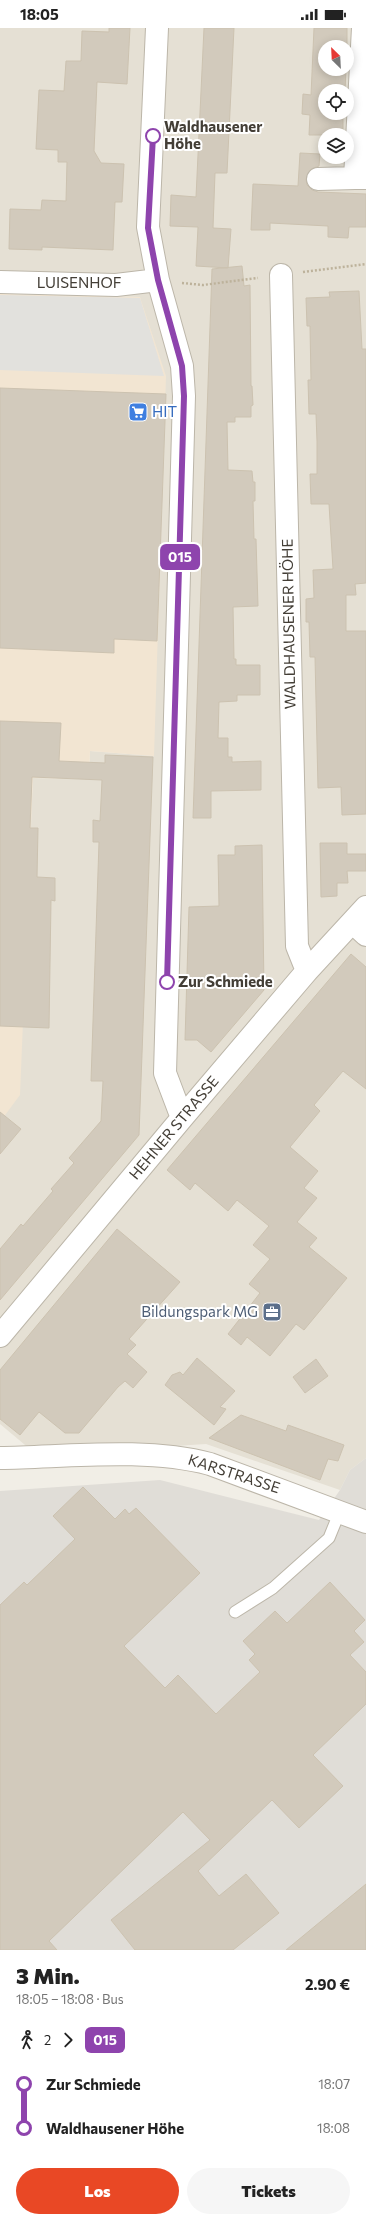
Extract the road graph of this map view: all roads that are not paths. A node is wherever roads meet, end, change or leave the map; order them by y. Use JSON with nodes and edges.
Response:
{"nodes":[{"id":1,"x":157,"y":28,"type":"edge"},
{"id":2,"x":363,"y":28,"type":"edge"},
{"id":3,"x":360,"y":178,"type":"edge"},
{"id":4,"x":318,"y":179,"type":"dead end"},
{"id":5,"x":282,"y":275,"type":"dead end"},
{"id":6,"x":158,"y":280,"type":"junction"},
{"id":7,"x":0,"y":282,"type":"edge"},
{"id":8,"x":362,"y":922,"type":"edge"},
{"id":9,"x":307,"y":971,"type":"junction"},
{"id":10,"x":182,"y":1118,"type":"junction"},
{"id":11,"x":0,"y":1336,"type":"edge"},
{"id":12,"x":0,"y":1458,"type":"edge"},
{"id":13,"x":340,"y":1511,"type":"junction"},
{"id":14,"x":366,"y":1522,"type":"edge"},
{"id":15,"x":235,"y":1612,"type":"dead end"}],
"edges":[{"from":1,"to":6,"type":"street"},
{"from":2,"to":3,"type":"street"},
{"from":3,"to":4,"type":"street"},
{"from":5,"to":9,"type":"street","name":"WALDHAUSENER HÖHE"},
{"from":6,"to":7,"type":"street","name":"LUISENHOF"},
{"from":6,"to":10,"type":"street"},
{"from":8,"to":9,"type":"street","name":"HEHNER STRASSE"},
{"from":9,"to":10,"type":"street","name":"HEHNER STRASSE"},
{"from":10,"to":11,"type":"street","name":"HEHNER STRASSE"},
{"from":12,"to":13,"type":"street","name":"KARSTRASSE"},
{"from":13,"to":14,"type":"street","name":"KARSTRASSE"},
{"from":13,"to":15,"type":"lane"}]}
